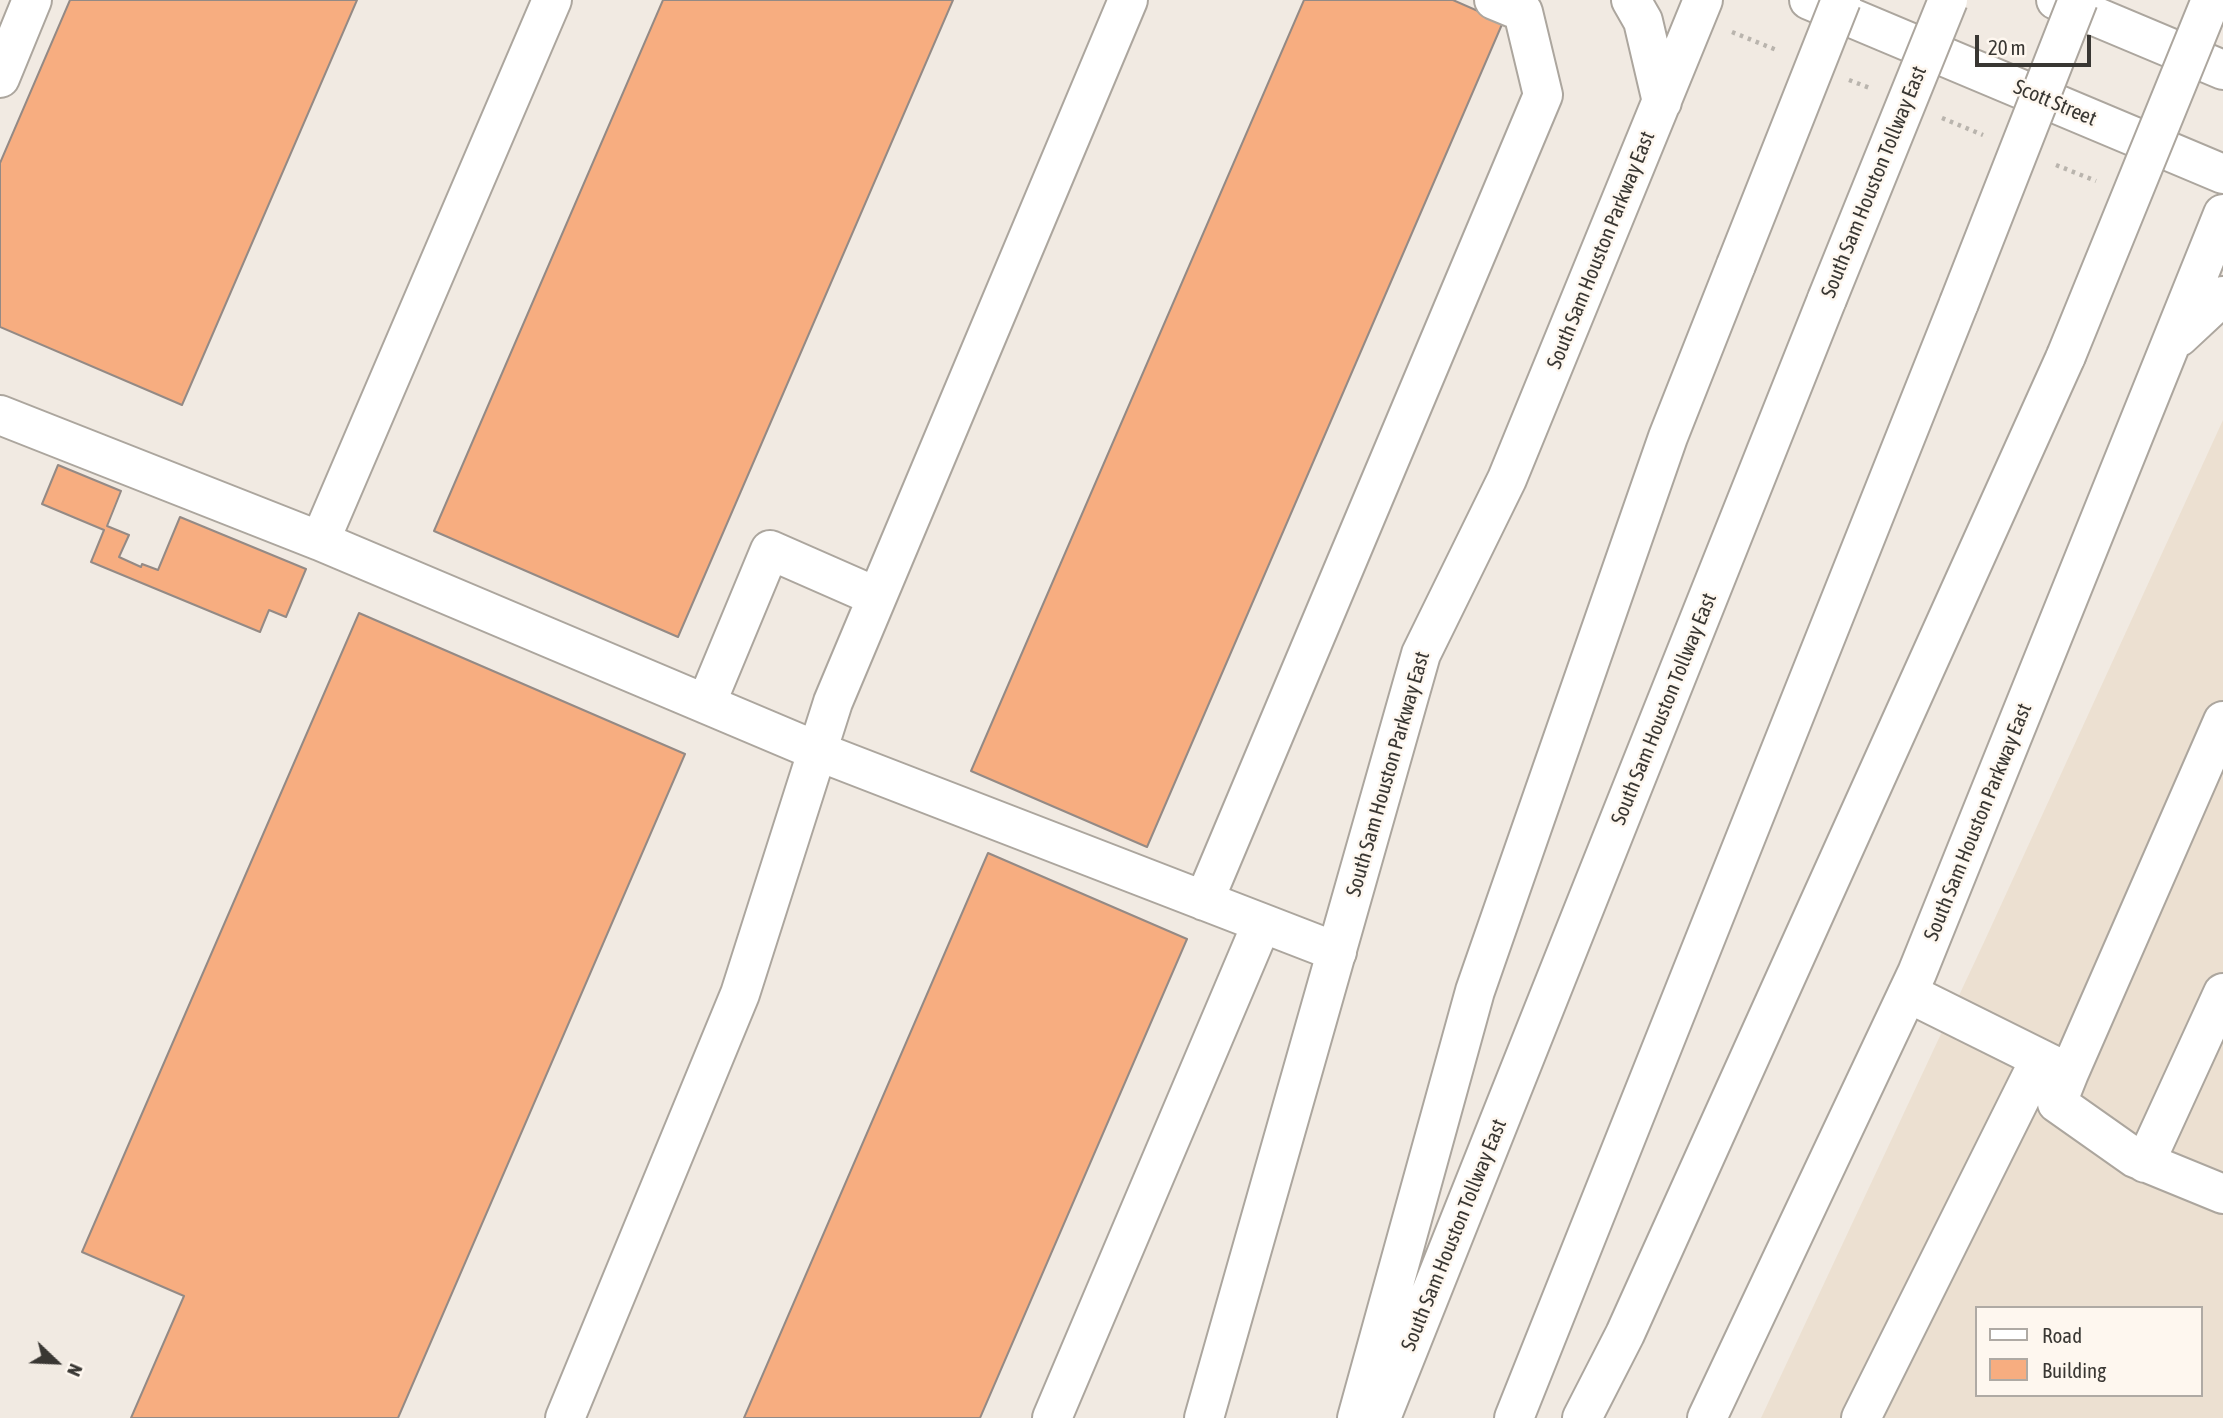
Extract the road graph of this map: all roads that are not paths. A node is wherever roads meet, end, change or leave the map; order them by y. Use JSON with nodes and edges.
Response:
{"nodes":[{"id":1,"x":32,"y":0,"type":"edge"},
{"id":2,"x":552,"y":0,"type":"edge"},
{"id":3,"x":1128,"y":0,"type":"edge"},
{"id":4,"x":1494,"y":0,"type":"edge"},
{"id":5,"x":1631,"y":0,"type":"edge"},
{"id":6,"x":1809,"y":0,"type":"edge"},
{"id":7,"x":1841,"y":0,"type":"edge"},
{"id":8,"x":1948,"y":0,"type":"edge"},
{"id":9,"x":2056,"y":0,"type":"edge"},
{"id":10,"x":2078,"y":0,"type":"edge"},
{"id":11,"x":2211,"y":0,"type":"edge"},
{"id":12,"x":1713,"y":14,"type":"edge"},
{"id":13,"x":2223,"y":70,"type":"edge"},
{"id":14,"x":0,"y":78,"type":"edge"},
{"id":15,"x":1662,"y":102,"type":"junction"},
{"id":16,"x":2223,"y":174,"type":"edge"},
{"id":17,"x":2223,"y":214,"type":"edge"},
{"id":18,"x":2223,"y":296,"type":"edge"},
{"id":19,"x":2170,"y":346,"type":"junction"},
{"id":20,"x":0,"y":415,"type":"edge"},
{"id":21,"x":320,"y":541,"type":"junction"},
{"id":22,"x":877,"y":597,"type":"junction"},
{"id":23,"x":706,"y":704,"type":"junction"},
{"id":24,"x":2223,"y":721,"type":"edge"},
{"id":25,"x":817,"y":751,"type":"junction"},
{"id":26,"x":1204,"y":901,"type":"junction"},
{"id":27,"x":1262,"y":923,"type":"junction"},
{"id":28,"x":1336,"y":952,"type":"junction"},
{"id":29,"x":1908,"y":993,"type":"junction"},
{"id":30,"x":2223,"y":993,"type":"edge"},
{"id":31,"x":2054,"y":1066,"type":"junction"},
{"id":32,"x":2145,"y":1163,"type":"junction"},
{"id":33,"x":2223,"y":1195,"type":"edge"},
{"id":34,"x":565,"y":1418,"type":"edge"},
{"id":35,"x":1052,"y":1418,"type":"edge"},
{"id":36,"x":1204,"y":1418,"type":"edge"},
{"id":37,"x":1357,"y":1418,"type":"edge"},
{"id":38,"x":1381,"y":1418,"type":"edge"},
{"id":39,"x":1514,"y":1418,"type":"edge"},
{"id":40,"x":1582,"y":1418,"type":"edge"},
{"id":41,"x":1707,"y":1418,"type":"edge"},
{"id":42,"x":1861,"y":1418,"type":"edge"}],
"edges":[{"from":1,"to":14,"type":"main road"},
{"from":2,"to":21,"type":"main road"},
{"from":3,"to":22,"type":"main road"},
{"from":4,"to":26,"type":"main road"},
{"from":5,"to":15,"type":"main road"},
{"from":6,"to":16,"type":"main road","name":"Scott Street"},
{"from":7,"to":37,"type":"main road","bridge":true},
{"from":8,"to":38,"type":"main road","name":"South Sam Houston Tollway East","bridge":true},
{"from":9,"to":13,"type":"main road"},
{"from":10,"to":39,"type":"main road","bridge":true},
{"from":11,"to":40,"type":"main road","bridge":true},
{"from":12,"to":15,"type":"main road","name":"South Sam Houston Parkway East"},
{"from":15,"to":28,"type":"main road","name":"South Sam Houston Parkway East"},
{"from":17,"to":19,"type":"main road","name":"South Sam Houston Parkway East"},
{"from":18,"to":19,"type":"main road"},
{"from":19,"to":29,"type":"main road","name":"South Sam Houston Parkway East"},
{"from":20,"to":21,"type":"main road"},
{"from":21,"to":23,"type":"main road"},
{"from":22,"to":23,"type":"main road"},
{"from":22,"to":25,"type":"main road"},
{"from":23,"to":25,"type":"main road"},
{"from":24,"to":31,"type":"main road"},
{"from":25,"to":26,"type":"main road"},
{"from":25,"to":34,"type":"main road"},
{"from":26,"to":27,"type":"main road"},
{"from":27,"to":28,"type":"main road"},
{"from":27,"to":35,"type":"main road"},
{"from":28,"to":36,"type":"main road","name":"South Sam Houston Parkway East"},
{"from":29,"to":31,"type":"main road"},
{"from":29,"to":41,"type":"main road","name":"South Sam Houston Parkway East"},
{"from":30,"to":32,"type":"main road"},
{"from":31,"to":32,"type":"main road"},
{"from":31,"to":42,"type":"main road"},
{"from":32,"to":33,"type":"main road"}]}
